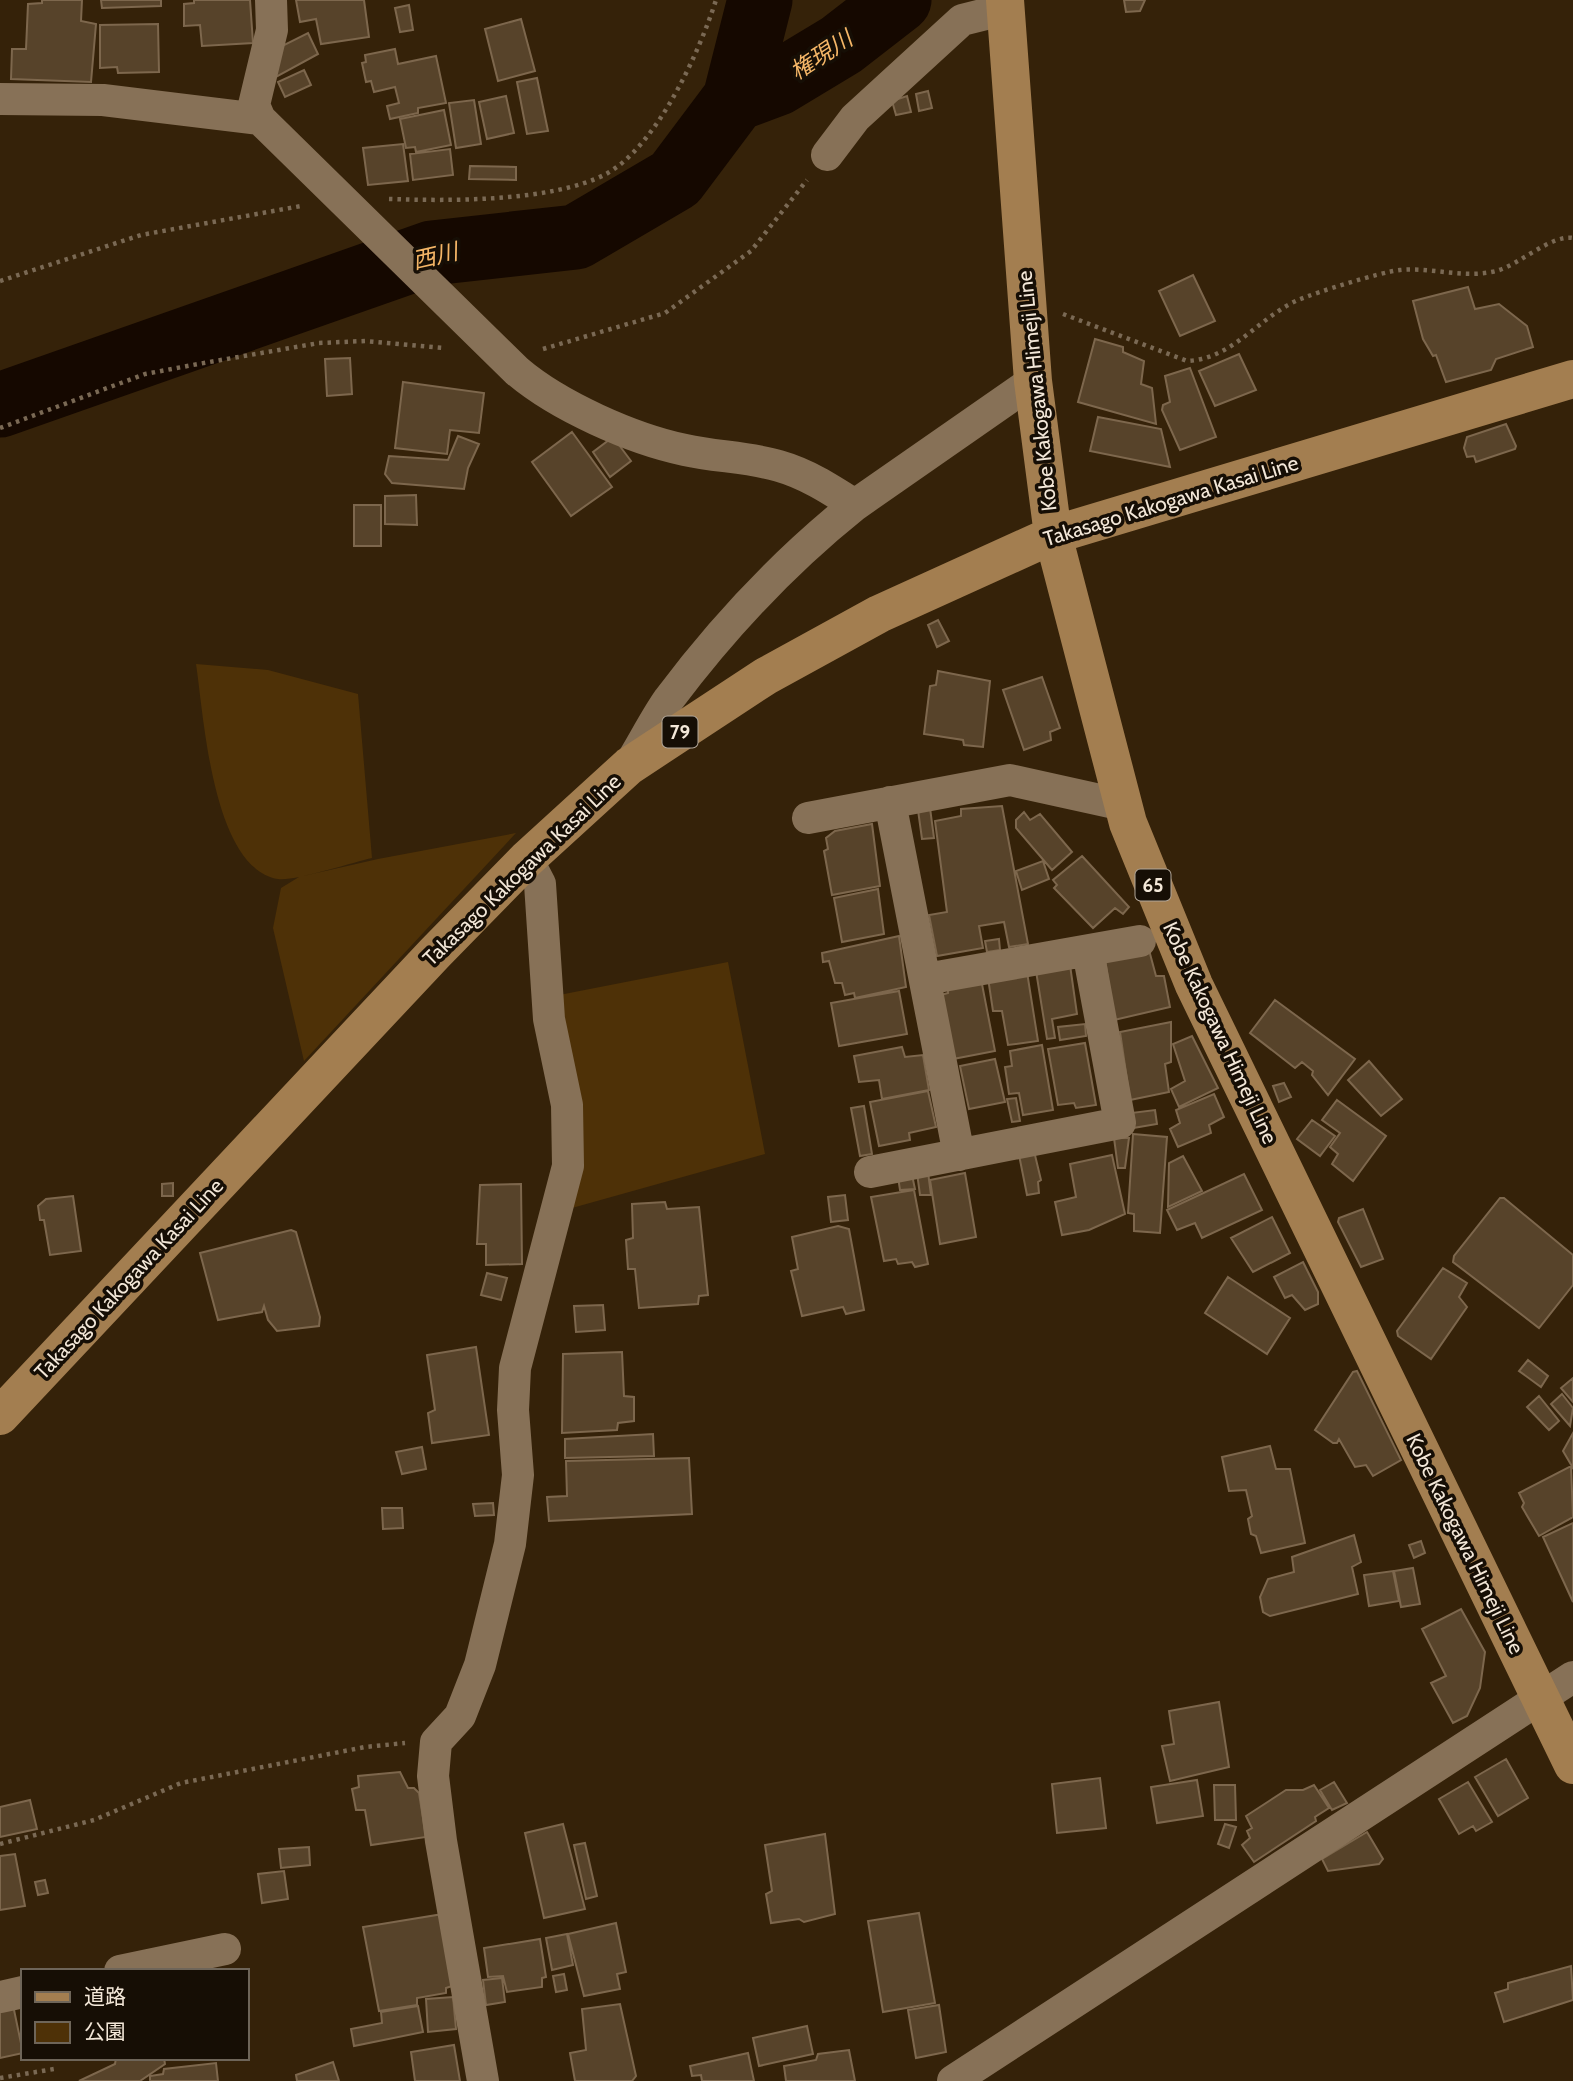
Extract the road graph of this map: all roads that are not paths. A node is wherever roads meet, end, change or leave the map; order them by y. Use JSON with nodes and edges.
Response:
{"nodes":[{"id":1,"x":271,"y":0,"type":"edge"},
{"id":2,"x":1005,"y":4,"type":"edge"},
{"id":3,"x":0,"y":99,"type":"edge"},
{"id":4,"x":260,"y":119,"type":"junction"},
{"id":5,"x":827,"y":155,"type":"dead end"},
{"id":6,"x":1573,"y":379,"type":"edge"},
{"id":7,"x":1033,"y":381,"type":"junction"},
{"id":8,"x":855,"y":505,"type":"junction"},
{"id":9,"x":1053,"y":535,"type":"junction"},
{"id":10,"x":629,"y":765,"type":"junction"},
{"id":11,"x":890,"y":802,"type":"junction"},
{"id":12,"x":1123,"y":805,"type":"junction"},
{"id":13,"x":808,"y":818,"type":"dead end"},
{"id":14,"x":527,"y":859,"type":"junction"},
{"id":15,"x":1140,"y":941,"type":"dead end"},
{"id":16,"x":1088,"y":951,"type":"junction"},
{"id":17,"x":926,"y":979,"type":"junction"},
{"id":18,"x":959,"y":1156,"type":"junction"},
{"id":19,"x":870,"y":1172,"type":"dead end"},
{"id":20,"x":0,"y":1416,"type":"edge"},
{"id":21,"x":1573,"y":1676,"type":"edge"},
{"id":22,"x":1540,"y":1699,"type":"junction"},
{"id":23,"x":1573,"y":1765,"type":"edge"},
{"id":24,"x":225,"y":1949,"type":"dead end"},
{"id":25,"x":130,"y":1969,"type":"edge"},
{"id":26,"x":21,"y":1992,"type":"edge"},
{"id":27,"x":0,"y":1997,"type":"edge"},
{"id":28,"x":483,"y":2081,"type":"edge"},
{"id":29,"x":953,"y":2081,"type":"edge"}],
"edges":[{"from":1,"to":4,"type":"street"},
{"from":2,"to":5,"type":"street"},
{"from":2,"to":7,"type":"main road","name":"Kobe Kakogawa Himeji Line","number":"65"},
{"from":3,"to":4,"type":"street"},
{"from":4,"to":8,"type":"street"},
{"from":6,"to":9,"type":"main road","name":"Takasago Kakogawa Kasai Line","number":"79"},
{"from":7,"to":8,"type":"street"},
{"from":7,"to":9,"type":"main road","name":"Kobe Kakogawa Himeji Line","number":"65"},
{"from":8,"to":10,"type":"street"},
{"from":9,"to":10,"type":"main road","name":"Takasago Kakogawa Kasai Line","number":"79"},
{"from":9,"to":12,"type":"main road","name":"Kobe Kakogawa Himeji Line","number":"65"},
{"from":10,"to":14,"type":"main road","name":"Takasago Kakogawa Kasai Line","number":"79"},
{"from":11,"to":12,"type":"street"},
{"from":11,"to":13,"type":"street"},
{"from":11,"to":17,"type":"street"},
{"from":12,"to":22,"type":"main road","name":"Kobe Kakogawa Himeji Line","number":"65"},
{"from":14,"to":20,"type":"main road","name":"Takasago Kakogawa Kasai Line","number":"79"},
{"from":14,"to":28,"type":"street"},
{"from":15,"to":16,"type":"street"},
{"from":16,"to":17,"type":"street"},
{"from":16,"to":18,"type":"street"},
{"from":17,"to":18,"type":"street"},
{"from":18,"to":19,"type":"street"},
{"from":21,"to":22,"type":"street"},
{"from":22,"to":23,"type":"main road","name":"Kobe Kakogawa Himeji Line","number":"65"},
{"from":22,"to":29,"type":"street"},
{"from":24,"to":25,"type":"street"},
{"from":26,"to":27,"type":"street"}]}
